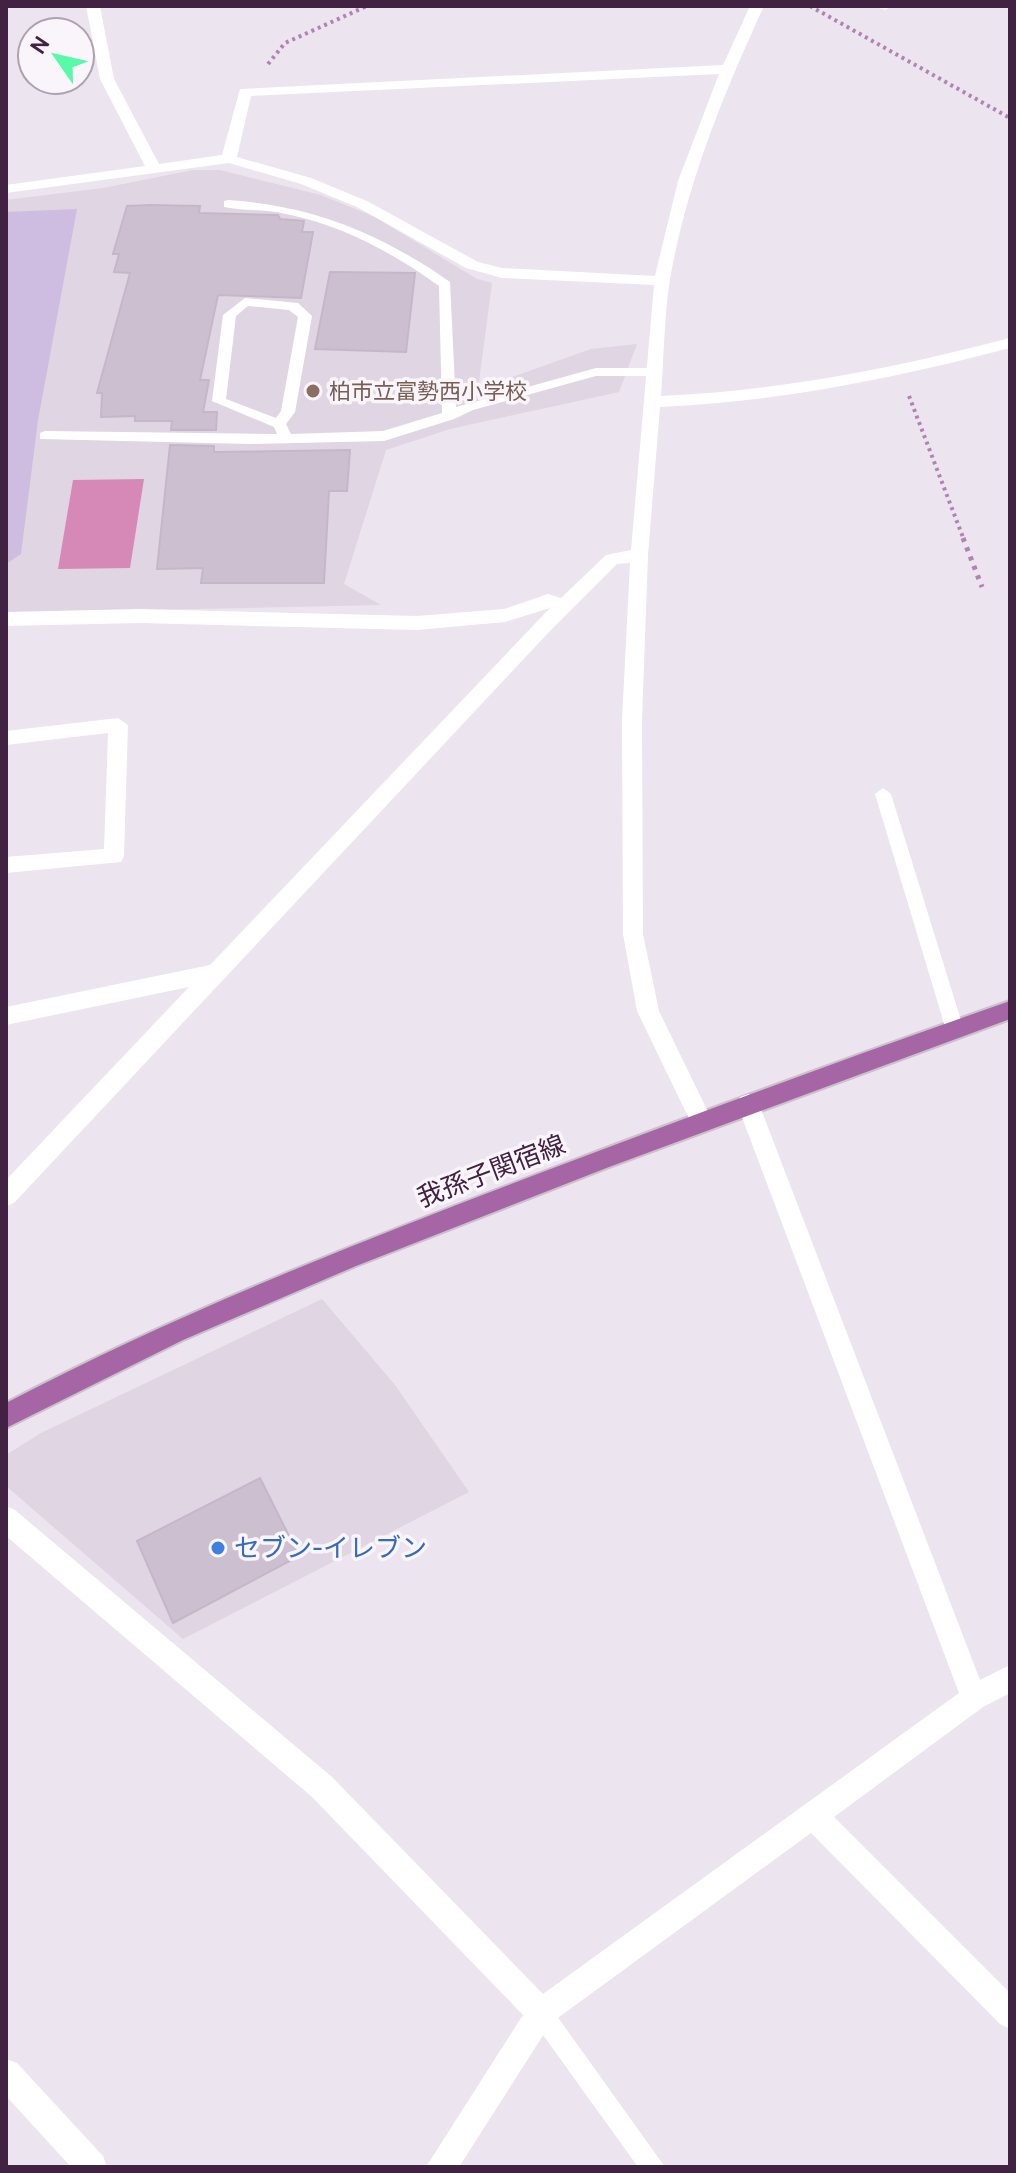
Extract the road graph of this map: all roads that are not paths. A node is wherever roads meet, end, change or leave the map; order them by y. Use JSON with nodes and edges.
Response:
{"nodes":[{"id":1,"x":93,"y":6,"type":"edge"},
{"id":2,"x":757,"y":6,"type":"edge"},
{"id":3,"x":727,"y":69,"type":"junction"},
{"id":4,"x":229,"y":159,"type":"junction"},
{"id":5,"x":154,"y":169,"type":"junction"},
{"id":6,"x":6,"y":189,"type":"edge"},
{"id":7,"x":228,"y":204,"type":"dead end"},
{"id":8,"x":662,"y":281,"type":"junction"},
{"id":9,"x":1010,"y":343,"type":"edge"},
{"id":10,"x":654,"y":372,"type":"junction"},
{"id":11,"x":651,"y":402,"type":"junction"},
{"id":12,"x":449,"y":416,"type":"junction"},
{"id":13,"x":279,"y":424,"type":"junction"},
{"id":14,"x":45,"y":436,"type":"dead end"},
{"id":15,"x":286,"y":438,"type":"junction"},
{"id":16,"x":639,"y":555,"type":"junction"},
{"id":17,"x":564,"y":606,"type":"junction"},
{"id":18,"x":6,"y":619,"type":"edge"},
{"id":19,"x":6,"y":738,"type":"edge"},
{"id":20,"x":883,"y":794,"type":"dead end"},
{"id":21,"x":6,"y":865,"type":"edge"},
{"id":22,"x":215,"y":973,"type":"junction"},
{"id":23,"x":1010,"y":1010,"type":"edge"},
{"id":24,"x":6,"y":1016,"type":"edge"},
{"id":25,"x":955,"y":1030,"type":"junction"},
{"id":26,"x":748,"y":1104,"type":"junction"},
{"id":27,"x":701,"y":1120,"type":"junction"},
{"id":28,"x":6,"y":1196,"type":"edge"},
{"id":29,"x":6,"y":1416,"type":"edge"},
{"id":30,"x":6,"y":1519,"type":"edge"},
{"id":31,"x":1010,"y":1678,"type":"edge"},
{"id":32,"x":974,"y":1698,"type":"junction"},
{"id":33,"x":813,"y":1815,"type":"junction"},
{"id":34,"x":541,"y":2013,"type":"junction"},
{"id":35,"x":1010,"y":2014,"type":"edge"},
{"id":36,"x":6,"y":2074,"type":"edge"},
{"id":37,"x":92,"y":2167,"type":"edge"},
{"id":38,"x":441,"y":2167,"type":"edge"},
{"id":39,"x":653,"y":2167,"type":"edge"}],
"edges":[{"from":1,"to":5,"type":"street"},
{"from":2,"to":3,"type":"street"},
{"from":3,"to":4,"type":"street"},
{"from":3,"to":8,"type":"street"},
{"from":4,"to":5,"type":"street"},
{"from":4,"to":8,"type":"street"},
{"from":5,"to":6,"type":"street"},
{"from":7,"to":12,"type":"lane"},
{"from":8,"to":10,"type":"street"},
{"from":9,"to":11,"type":"street"},
{"from":10,"to":11,"type":"street"},
{"from":10,"to":12,"type":"lane"},
{"from":11,"to":16,"type":"street"},
{"from":12,"to":15,"type":"lane"},
{"from":13,"to":13,"type":"lane"},
{"from":13,"to":15,"type":"lane"},
{"from":14,"to":15,"type":"lane"},
{"from":16,"to":17,"type":"street"},
{"from":16,"to":27,"type":"street"},
{"from":17,"to":18,"type":"street"},
{"from":17,"to":22,"type":"street"},
{"from":19,"to":21,"type":"street"},
{"from":20,"to":25,"type":"lane"},
{"from":22,"to":24,"type":"street"},
{"from":22,"to":28,"type":"street"},
{"from":23,"to":25,"type":"main road","name":"我孫子関宿線"},
{"from":25,"to":26,"type":"main road","name":"我孫子関宿線"},
{"from":26,"to":27,"type":"main road","name":"我孫子関宿線"},
{"from":26,"to":32,"type":"street"},
{"from":27,"to":29,"type":"main road","name":"我孫子関宿線"},
{"from":30,"to":34,"type":"street"},
{"from":31,"to":32,"type":"street"},
{"from":32,"to":33,"type":"street"},
{"from":33,"to":34,"type":"street"},
{"from":33,"to":35,"type":"street"},
{"from":34,"to":38,"type":"street"},
{"from":34,"to":39,"type":"lane"},
{"from":36,"to":37,"type":"street"}]}
